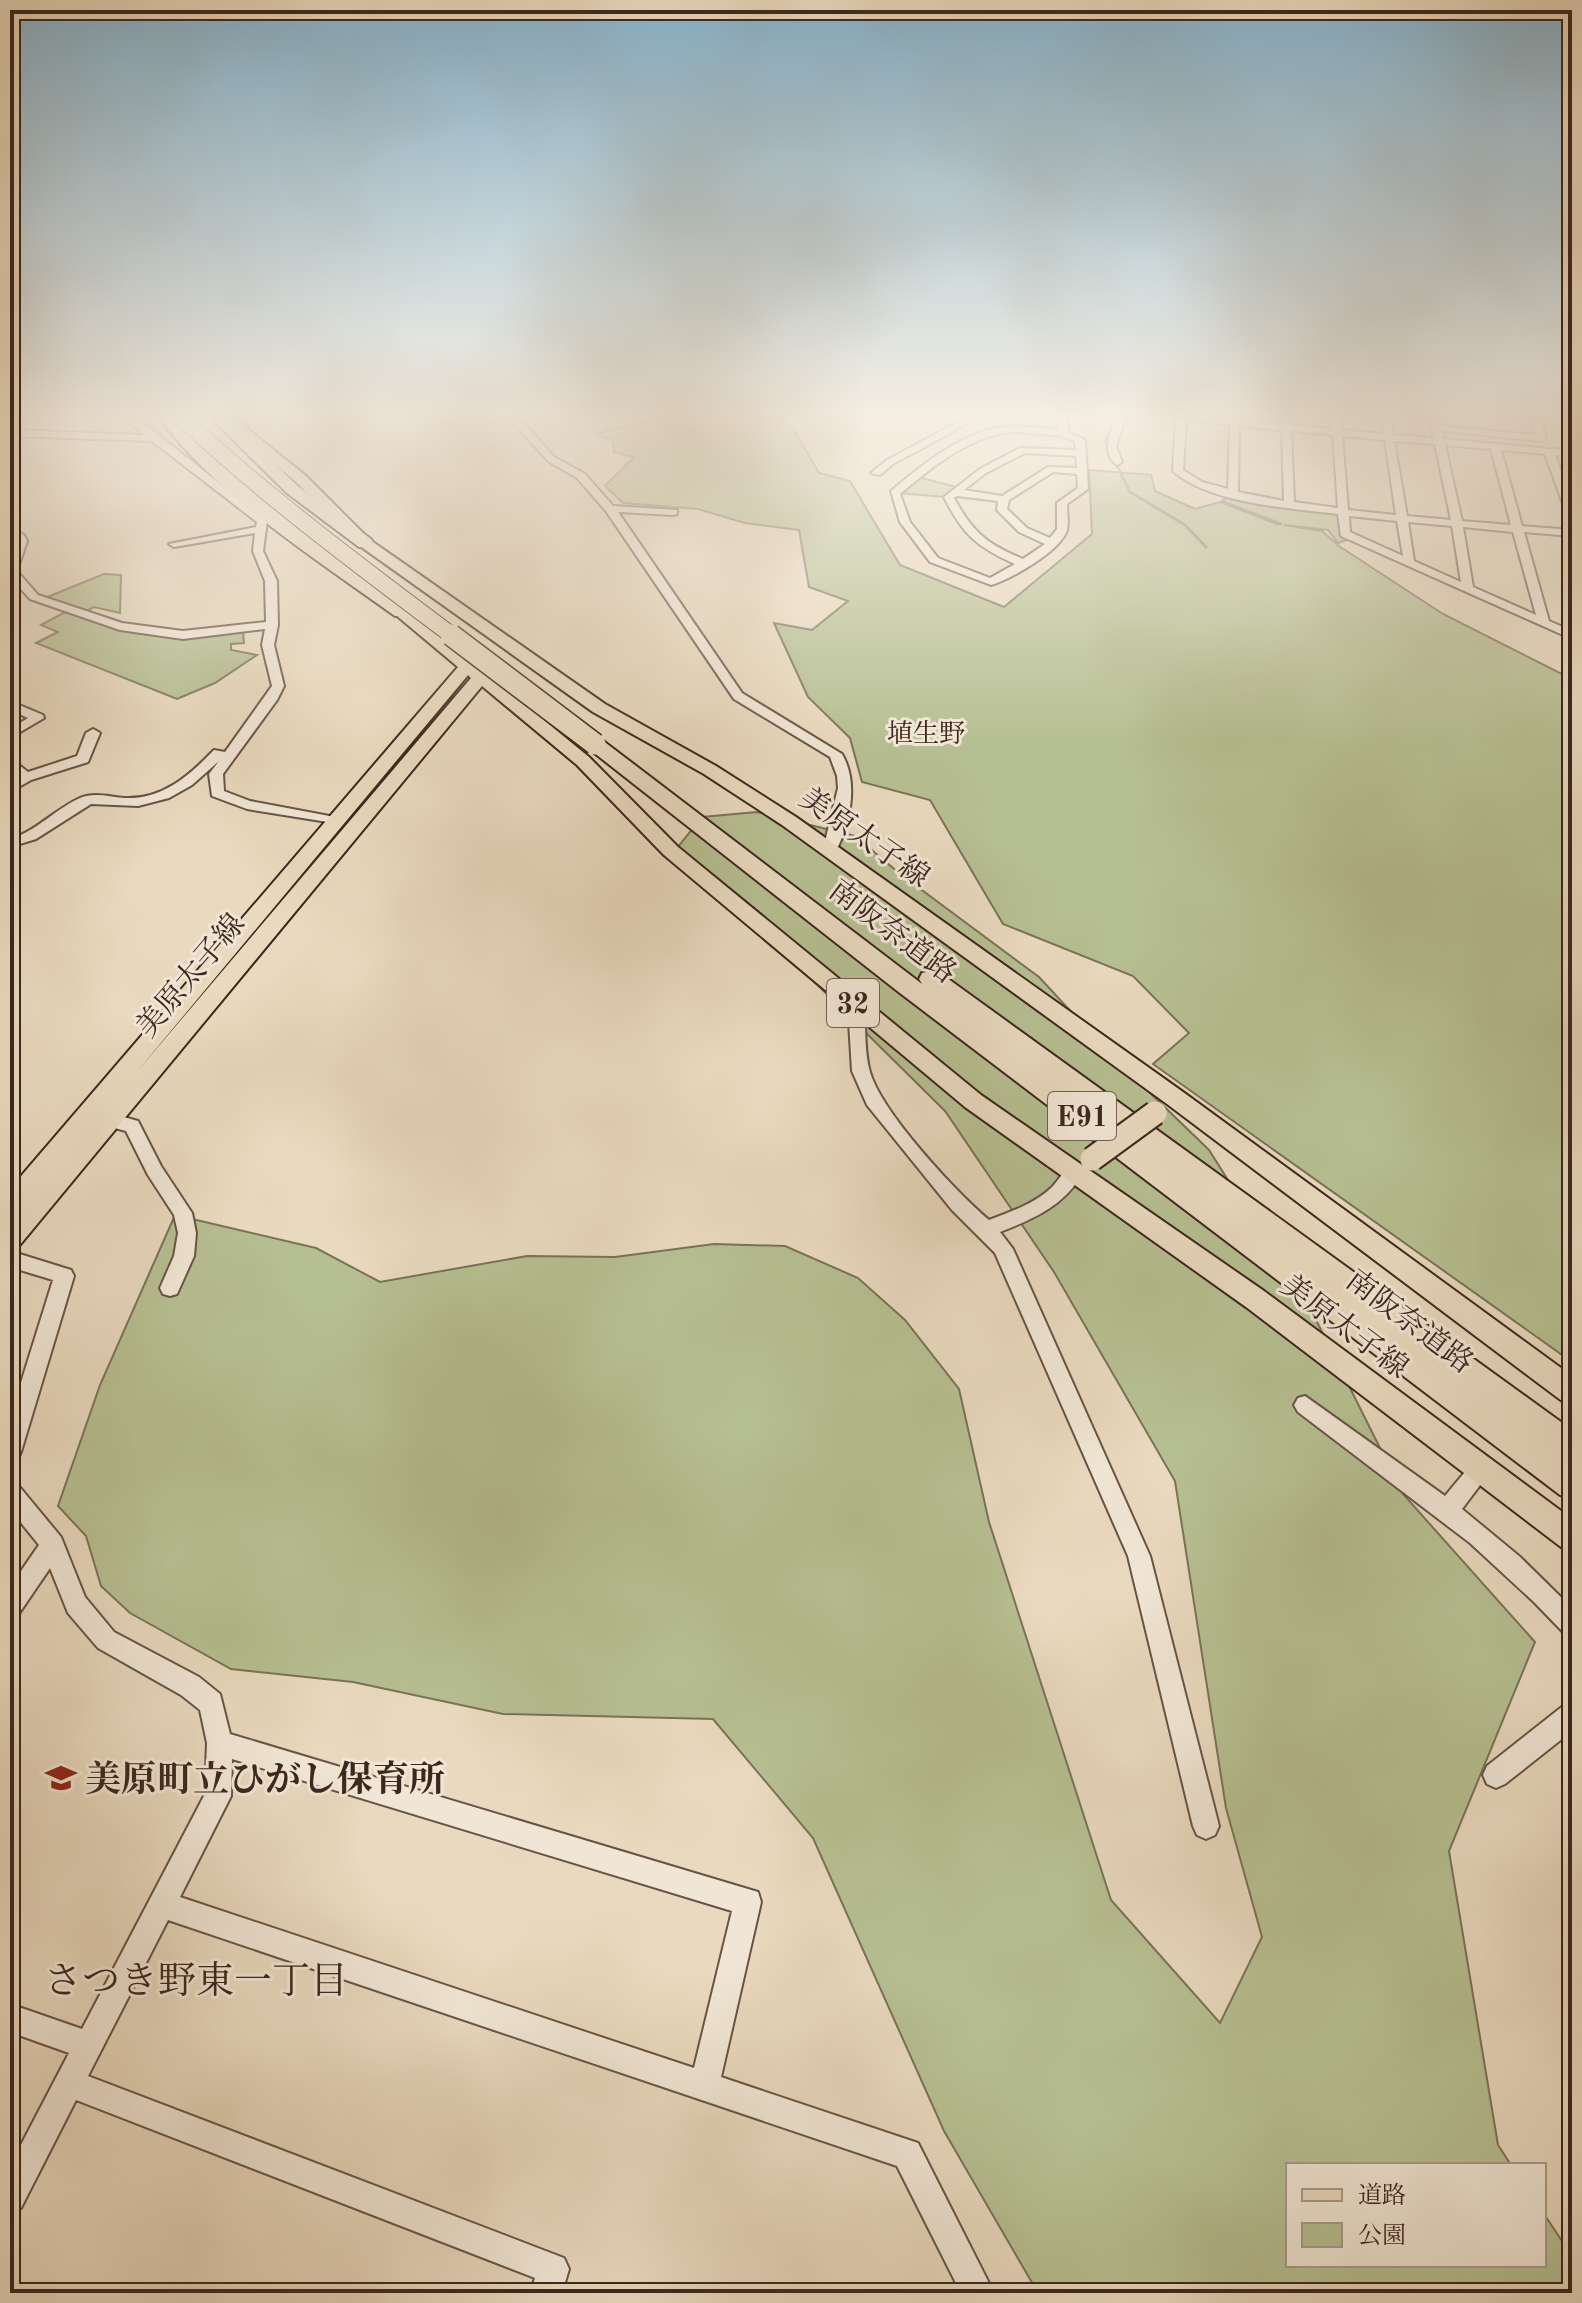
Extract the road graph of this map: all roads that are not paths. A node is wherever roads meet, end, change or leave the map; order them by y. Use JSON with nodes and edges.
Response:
{"nodes":[{"id":1,"x":284,"y":526,"type":"edge"},
{"id":2,"x":298,"y":526,"type":"edge"},
{"id":3,"x":308,"y":526,"type":"edge"},
{"id":4,"x":328,"y":526,"type":"edge"},
{"id":5,"x":343,"y":526,"type":"edge"},
{"id":6,"x":348,"y":526,"type":"edge"},
{"id":7,"x":622,"y":526,"type":"edge"},
{"id":8,"x":908,"y":526,"type":"edge"},
{"id":9,"x":967,"y":526,"type":"edge"},
{"id":10,"x":1019,"y":526,"type":"edge"},
{"id":11,"x":1062,"y":526,"type":"edge"},
{"id":12,"x":1345,"y":526,"type":"edge"},
{"id":13,"x":1403,"y":526,"type":"edge"},
{"id":14,"x":1457,"y":526,"type":"edge"},
{"id":15,"x":1502,"y":526,"type":"edge"},
{"id":16,"x":1518,"y":528,"type":"junction"},
{"id":17,"x":261,"y":529,"type":"joint"},
{"id":18,"x":10,"y":531,"type":"edge"},
{"id":19,"x":1572,"y":533,"type":"edge"},
{"id":20,"x":1050,"y":542,"type":"junction"},
{"id":21,"x":365,"y":543,"type":"junction"},
{"id":22,"x":174,"y":544,"type":"dead end"},
{"id":23,"x":1409,"y":562,"type":"junction"},
{"id":24,"x":1025,"y":564,"type":"junction"},
{"id":25,"x":1468,"y":588,"type":"junction"},
{"id":26,"x":401,"y":612,"type":"junction"},
{"id":27,"x":1544,"y":623,"type":"junction"},
{"id":28,"x":272,"y":625,"type":"junction"},
{"id":29,"x":1572,"y":635,"type":"edge"},
{"id":30,"x":502,"y":639,"type":"junction"},
{"id":31,"x":473,"y":672,"type":"junction"},
{"id":32,"x":10,"y":705,"type":"edge"},
{"id":33,"x":93,"y":733,"type":"dead end"},
{"id":34,"x":10,"y":734,"type":"edge"},
{"id":35,"x":242,"y":737,"type":"junction"},
{"id":36,"x":603,"y":740,"type":"junction"},
{"id":37,"x":10,"y":762,"type":"edge"},
{"id":38,"x":26,"y":777,"type":"junction"},
{"id":39,"x":10,"y":788,"type":"edge"},
{"id":40,"x":335,"y":821,"type":"junction"},
{"id":41,"x":10,"y":843,"type":"edge"},
{"id":42,"x":830,"y":850,"type":"junction"},
{"id":43,"x":856,"y":1005,"type":"junction"},
{"id":44,"x":1175,"y":1098,"type":"junction"},
{"id":45,"x":109,"y":1120,"type":"junction"},
{"id":46,"x":1083,"y":1166,"type":"junction"},
{"id":47,"x":10,"y":1206,"type":"edge"},
{"id":48,"x":986,"y":1229,"type":"junction"},
{"id":49,"x":10,"y":1239,"type":"edge"},
{"id":50,"x":10,"y":1259,"type":"edge"},
{"id":51,"x":170,"y":1288,"type":"dead end"},
{"id":52,"x":1572,"y":1392,"type":"edge"},
{"id":53,"x":1305,"y":1405,"type":"dead end"},
{"id":54,"x":1572,"y":1449,"type":"edge"},
{"id":55,"x":10,"y":1452,"type":"edge"},
{"id":56,"x":1482,"y":1468,"type":"junction"},
{"id":57,"x":1572,"y":1484,"type":"edge"},
{"id":58,"x":10,"y":1492,"type":"edge"},
{"id":59,"x":1447,"y":1511,"type":"junction"},
{"id":60,"x":1572,"y":1537,"type":"edge"},
{"id":61,"x":53,"y":1545,"type":"junction"},
{"id":62,"x":10,"y":1607,"type":"edge"},
{"id":63,"x":1572,"y":1625,"type":"edge"},
{"id":64,"x":1572,"y":1715,"type":"edge"},
{"id":65,"x":220,"y":1743,"type":"junction"},
{"id":66,"x":1496,"y":1775,"type":"dead end"},
{"id":67,"x":1206,"y":1826,"type":"dead end"},
{"id":68,"x":162,"y":1905,"type":"junction"},
{"id":69,"x":10,"y":2018,"type":"edge"},
{"id":70,"x":89,"y":2046,"type":"junction"},
{"id":71,"x":69,"y":2083,"type":"junction"},
{"id":72,"x":704,"y":2086,"type":"junction"},
{"id":73,"x":10,"y":2197,"type":"edge"},
{"id":74,"x":546,"y":2293,"type":"edge"},
{"id":75,"x":978,"y":2293,"type":"edge"}],
"edges":[{"from":1,"to":26,"type":"highway"},
{"from":2,"to":26,"type":"main road","name":"美原太子線","number":"32"},
{"from":3,"to":36,"type":"highway","name":"南阪奈道路","number":"E91","bridge":true},
{"from":4,"to":36,"type":"highway","name":"南阪奈道路","number":"E91"},
{"from":5,"to":21,"type":"highway"},
{"from":6,"to":21,"type":"main road","name":"美原太子線"},
{"from":7,"to":42,"type":"street"},
{"from":8,"to":24,"type":"street"},
{"from":9,"to":24,"type":"street"},
{"from":10,"to":20,"type":"street"},
{"from":11,"to":20,"type":"street"},
{"from":12,"to":23,"type":"street"},
{"from":13,"to":23,"type":"street"},
{"from":14,"to":25,"type":"street"},
{"from":15,"to":16,"type":"street"},
{"from":16,"to":19,"type":"street"},
{"from":16,"to":27,"type":"street"},
{"from":17,"to":22,"type":"street"},
{"from":17,"to":28,"type":"street"},
{"from":18,"to":28,"type":"street"},
{"from":20,"to":24,"type":"street"},
{"from":21,"to":30,"type":"main road","name":"美原太子線"},
{"from":23,"to":25,"type":"street"},
{"from":25,"to":27,"type":"street"},
{"from":26,"to":31,"type":"main road","name":"美原太子線","number":"32"},
{"from":27,"to":29,"type":"street"},
{"from":28,"to":35,"type":"street"},
{"from":30,"to":31,"type":"main road","name":"美原太子線"},
{"from":30,"to":42,"type":"main road","name":"美原太子線"},
{"from":31,"to":40,"type":"main road","name":"美原太子線"},
{"from":31,"to":43,"type":"main road","name":"美原太子線","number":"32"},
{"from":31,"to":45,"type":"main road","name":"美原太子線"},
{"from":32,"to":34,"type":"street"},
{"from":33,"to":38,"type":"street"},
{"from":35,"to":40,"type":"street"},
{"from":35,"to":41,"type":"street"},
{"from":36,"to":54,"type":"highway","name":"南阪奈道路","number":"E91"},
{"from":36,"to":57,"type":"highway","name":"南阪奈道路","number":"E91"},
{"from":37,"to":38,"type":"street"},
{"from":38,"to":39,"type":"street"},
{"from":40,"to":47,"type":"main road","name":"美原太子線"},
{"from":42,"to":44,"type":"main road","name":"美原太子線"},
{"from":43,"to":46,"type":"main road","name":"美原太子線","number":"32"},
{"from":43,"to":48,"type":"street"},
{"from":44,"to":46,"type":"main road","bridge":true},
{"from":44,"to":52,"type":"main road","name":"美原太子線"},
{"from":45,"to":49,"type":"main road","name":"美原太子線"},
{"from":45,"to":51,"type":"street"},
{"from":46,"to":48,"type":"street"},
{"from":46,"to":56,"type":"main road","name":"美原太子線","number":"32"},
{"from":48,"to":67,"type":"street"},
{"from":50,"to":55,"type":"street"},
{"from":53,"to":59,"type":"street"},
{"from":56,"to":59,"type":"street"},
{"from":56,"to":60,"type":"main road","name":"美原太子線","number":"32"},
{"from":58,"to":61,"type":"street"},
{"from":59,"to":63,"type":"street"},
{"from":61,"to":62,"type":"street"},
{"from":61,"to":65,"type":"street"},
{"from":64,"to":66,"type":"street"},
{"from":65,"to":68,"type":"street"},
{"from":65,"to":72,"type":"street"},
{"from":68,"to":70,"type":"street"},
{"from":68,"to":72,"type":"street"},
{"from":69,"to":70,"type":"street"},
{"from":70,"to":71,"type":"street"},
{"from":71,"to":73,"type":"street"},
{"from":71,"to":74,"type":"street"},
{"from":72,"to":75,"type":"street"}]}
